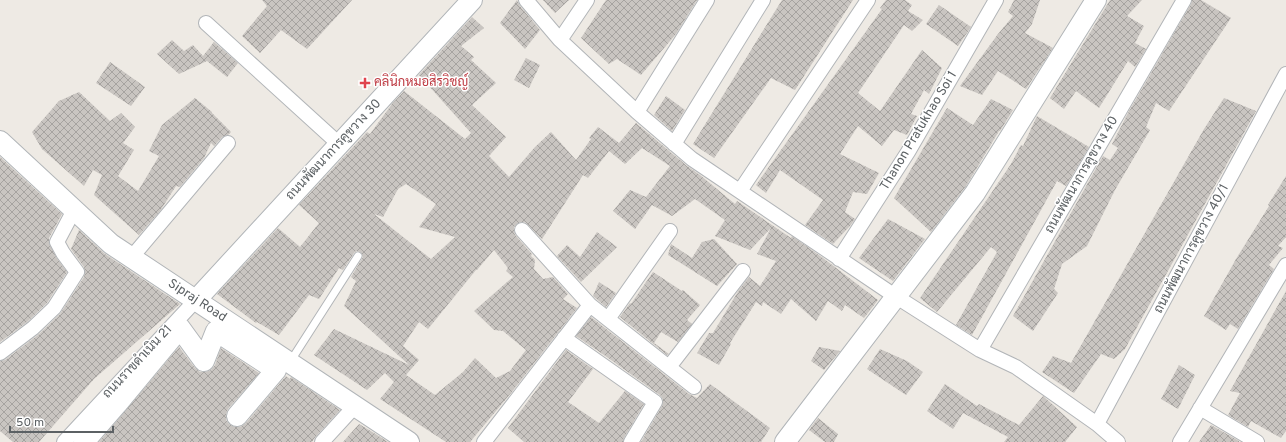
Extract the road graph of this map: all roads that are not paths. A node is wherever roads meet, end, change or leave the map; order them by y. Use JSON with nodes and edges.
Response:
{"nodes":[{"id":1,"x":472,"y":0,"type":"edge"},
{"id":2,"x":526,"y":0,"type":"edge"},
{"id":3,"x":587,"y":0,"type":"edge"},
{"id":4,"x":707,"y":0,"type":"edge"},
{"id":5,"x":762,"y":0,"type":"edge"},
{"id":6,"x":868,"y":0,"type":"edge"},
{"id":7,"x":996,"y":0,"type":"edge"},
{"id":8,"x":1096,"y":0,"type":"edge"},
{"id":9,"x":1184,"y":0,"type":"edge"},
{"id":10,"x":206,"y":23,"type":"dead end"},
{"id":11,"x":560,"y":40,"type":"junction"},
{"id":12,"x":1286,"y":74,"type":"edge"},
{"id":13,"x":637,"y":112,"type":"junction"},
{"id":14,"x":0,"y":142,"type":"edge"},
{"id":15,"x":228,"y":144,"type":"dead end"},
{"id":16,"x":339,"y":144,"type":"junction"},
{"id":17,"x":674,"y":144,"type":"junction"},
{"id":18,"x":740,"y":191,"type":"junction"},
{"id":19,"x":74,"y":210,"type":"junction"},
{"id":20,"x":522,"y":230,"type":"dead end"},
{"id":21,"x":670,"y":231,"type":"dead end"},
{"id":22,"x":358,"y":256,"type":"dead end"},
{"id":23,"x":131,"y":258,"type":"junction"},
{"id":24,"x":839,"y":259,"type":"junction"},
{"id":25,"x":1286,"y":265,"type":"edge"},
{"id":26,"x":743,"y":271,"type":"dead end"},
{"id":27,"x":896,"y":297,"type":"junction"},
{"id":28,"x":196,"y":300,"type":"junction"},
{"id":29,"x":590,"y":305,"type":"junction"},
{"id":30,"x":608,"y":319,"type":"junction"},
{"id":31,"x":564,"y":338,"type":"junction"},
{"id":32,"x":980,"y":350,"type":"junction"},
{"id":33,"x":0,"y":353,"type":"edge"},
{"id":34,"x":290,"y":363,"type":"junction"},
{"id":35,"x":669,"y":367,"type":"junction"},
{"id":36,"x":694,"y":387,"type":"dead end"},
{"id":37,"x":355,"y":406,"type":"junction"},
{"id":38,"x":1200,"y":408,"type":"junction"},
{"id":39,"x":240,"y":416,"type":"joint"},
{"id":40,"x":1097,"y":424,"type":"junction"},
{"id":41,"x":64,"y":442,"type":"edge"},
{"id":42,"x":84,"y":442,"type":"edge"},
{"id":43,"x":322,"y":442,"type":"edge"},
{"id":44,"x":409,"y":442,"type":"edge"},
{"id":45,"x":484,"y":442,"type":"edge"},
{"id":46,"x":631,"y":442,"type":"edge"},
{"id":47,"x":785,"y":442,"type":"edge"},
{"id":48,"x":1118,"y":442,"type":"edge"},
{"id":49,"x":1180,"y":442,"type":"edge"},
{"id":50,"x":1257,"y":442,"type":"edge"}],
"edges":[{"from":1,"to":16,"type":"street","name":"ถนนพัฒนาการคูขวาง 30"},
{"from":2,"to":11,"type":"street"},
{"from":3,"to":11,"type":"street"},
{"from":4,"to":13,"type":"street"},
{"from":5,"to":17,"type":"street"},
{"from":6,"to":18,"type":"street"},
{"from":7,"to":24,"type":"street","name":"Thanon Pratukhao Soi 1"},
{"from":8,"to":27,"type":"street"},
{"from":9,"to":32,"type":"street","name":"ถนนพัฒนาการคูขวาง 40"},
{"from":10,"to":16,"type":"street"},
{"from":11,"to":13,"type":"street"},
{"from":12,"to":40,"type":"street","name":"ถนนพัฒนาการคูขวาง 40/1"},
{"from":13,"to":17,"type":"street"},
{"from":14,"to":19,"type":"street","name":"Sipraj Road"},
{"from":15,"to":23,"type":"street"},
{"from":16,"to":28,"type":"street","name":"ถนนพัฒนาการคูขวาง 30"},
{"from":17,"to":18,"type":"street"},
{"from":18,"to":24,"type":"street"},
{"from":19,"to":23,"type":"street","name":"Sipraj Road"},
{"from":19,"to":33,"type":"street"},
{"from":20,"to":29,"type":"street"},
{"from":21,"to":30,"type":"street"},
{"from":22,"to":34,"type":"lane"},
{"from":23,"to":28,"type":"street","name":"Sipraj Road"},
{"from":24,"to":27,"type":"street"},
{"from":25,"to":38,"type":"street"},
{"from":26,"to":35,"type":"street"},
{"from":27,"to":32,"type":"street"},
{"from":27,"to":47,"type":"street"},
{"from":28,"to":34,"type":"street","name":"Sipraj Road"},
{"from":28,"to":41,"type":"street","name":"ถนนราขดำเนิน 21"},
{"from":29,"to":30,"type":"street"},
{"from":29,"to":31,"type":"street"},
{"from":30,"to":35,"type":"street"},
{"from":31,"to":45,"type":"street"},
{"from":31,"to":46,"type":"street"},
{"from":32,"to":40,"type":"street"},
{"from":34,"to":37,"type":"street","name":"Sipraj Road"},
{"from":34,"to":39,"type":"street"},
{"from":35,"to":36,"type":"street"},
{"from":37,"to":43,"type":"street"},
{"from":37,"to":44,"type":"street","name":"Sipraj Road"},
{"from":38,"to":49,"type":"street"},
{"from":38,"to":50,"type":"street"},
{"from":39,"to":42,"type":"street"},
{"from":40,"to":48,"type":"street"}]}
